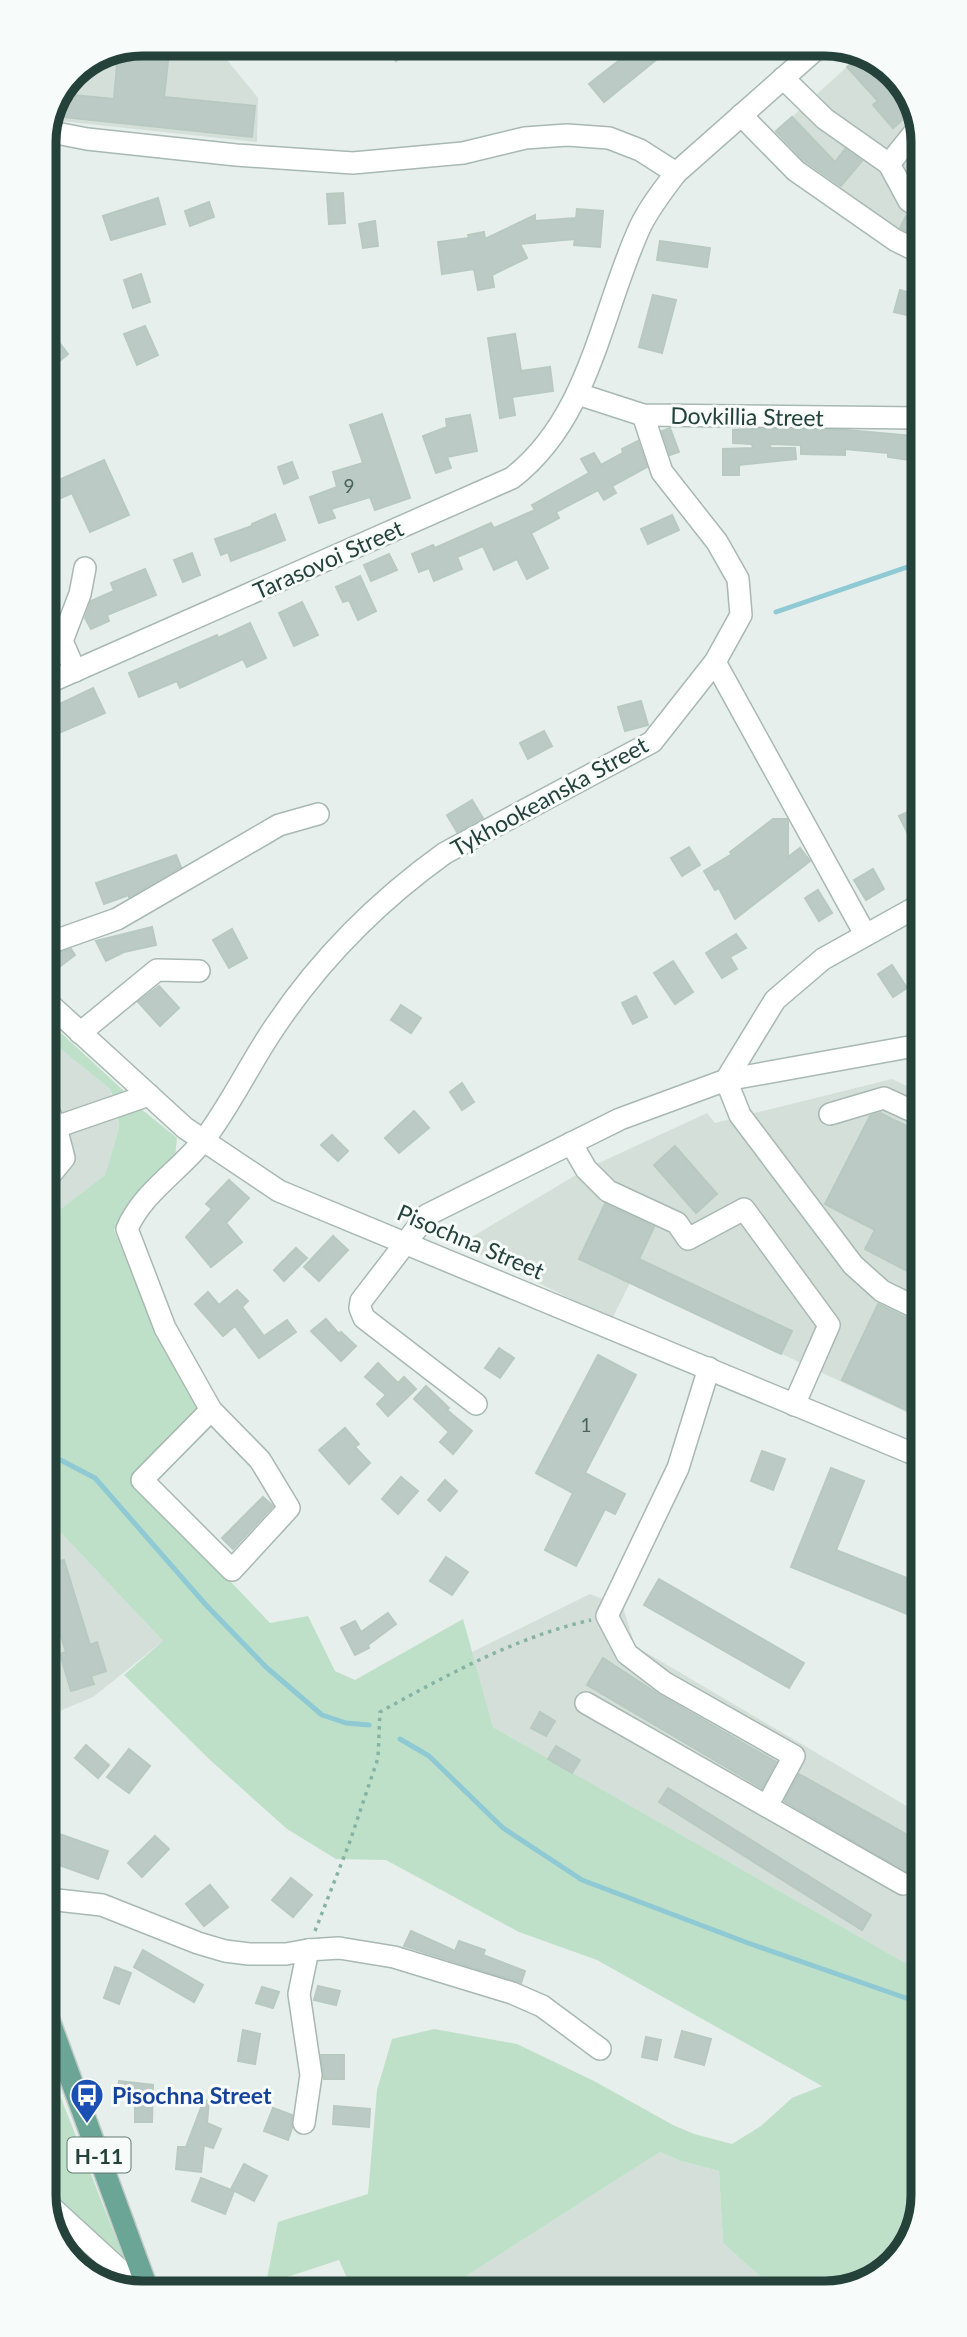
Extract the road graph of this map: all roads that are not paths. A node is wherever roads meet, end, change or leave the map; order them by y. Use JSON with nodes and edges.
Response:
{"nodes":[{"id":1,"x":808,"y":56,"type":"edge"},
{"id":2,"x":783,"y":78,"type":"junction"},
{"id":3,"x":741,"y":115,"type":"junction"},
{"id":4,"x":57,"y":133,"type":"edge"},
{"id":5,"x":911,"y":137,"type":"edge"},
{"id":6,"x":889,"y":164,"type":"junction"},
{"id":7,"x":676,"y":173,"type":"junction"},
{"id":8,"x":911,"y":202,"type":"edge"},
{"id":9,"x":911,"y":247,"type":"edge"},
{"id":10,"x":578,"y":394,"type":"junction"},
{"id":11,"x":643,"y":415,"type":"junction"},
{"id":12,"x":911,"y":418,"type":"edge"},
{"id":13,"x":85,"y":568,"type":"dead end"},
{"id":14,"x":715,"y":662,"type":"junction"},
{"id":15,"x":75,"y":671,"type":"junction"},
{"id":16,"x":56,"y":679,"type":"edge"},
{"id":17,"x":318,"y":814,"type":"dead end"},
{"id":18,"x":911,"y":910,"type":"edge"},
{"id":19,"x":865,"y":934,"type":"junction"},
{"id":20,"x":56,"y":940,"type":"edge"},
{"id":21,"x":199,"y":971,"type":"dead end"},
{"id":22,"x":56,"y":1010,"type":"edge"},
{"id":23,"x":80,"y":1033,"type":"junction"},
{"id":24,"x":911,"y":1047,"type":"edge"},
{"id":25,"x":726,"y":1080,"type":"junction"},
{"id":26,"x":149,"y":1095,"type":"junction"},
{"id":27,"x":911,"y":1110,"type":"edge"},
{"id":28,"x":830,"y":1114,"type":"dead end"},
{"id":29,"x":56,"y":1127,"type":"joint"},
{"id":30,"x":203,"y":1141,"type":"junction"},
{"id":31,"x":571,"y":1143,"type":"junction"},
{"id":32,"x":56,"y":1168,"type":"edge"},
{"id":33,"x":406,"y":1242,"type":"junction"},
{"id":34,"x":911,"y":1305,"type":"edge"},
{"id":35,"x":709,"y":1368,"type":"junction"},
{"id":36,"x":476,"y":1404,"type":"dead end"},
{"id":37,"x":794,"y":1405,"type":"junction"},
{"id":38,"x":211,"y":1410,"type":"junction"},
{"id":39,"x":911,"y":1453,"type":"edge"},
{"id":40,"x":586,"y":1703,"type":"dead end"},
{"id":41,"x":767,"y":1806,"type":"junction"},
{"id":42,"x":903,"y":1884,"type":"dead end"},
{"id":43,"x":56,"y":1900,"type":"edge"},
{"id":44,"x":308,"y":1950,"type":"junction"},
{"id":45,"x":56,"y":2039,"type":"edge"},
{"id":46,"x":600,"y":2049,"type":"dead end"},
{"id":47,"x":304,"y":2123,"type":"dead end"},
{"id":48,"x":58,"y":2213,"type":"edge"},
{"id":49,"x":133,"y":2280,"type":"edge"},
{"id":50,"x":143,"y":2281,"type":"edge"}],
"edges":[{"from":1,"to":2,"type":"street","name":"Tarasovoi Street"},
{"from":2,"to":3,"type":"street","name":"Tarasovoi Street"},
{"from":2,"to":6,"type":"street"},
{"from":3,"to":7,"type":"street","name":"Tarasovoi Street"},
{"from":3,"to":9,"type":"street"},
{"from":4,"to":7,"type":"street"},
{"from":5,"to":6,"type":"street"},
{"from":6,"to":8,"type":"street"},
{"from":7,"to":10,"type":"street","name":"Tarasovoi Street"},
{"from":10,"to":11,"type":"street","name":"Dovkillia Street"},
{"from":10,"to":15,"type":"street","name":"Tarasovoi Street"},
{"from":11,"to":12,"type":"street","name":"Dovkillia Street"},
{"from":11,"to":14,"type":"street","name":"Tykhookeanska Street"},
{"from":13,"to":15,"type":"street"},
{"from":14,"to":19,"type":"street"},
{"from":14,"to":30,"type":"street","name":"Tykhookeanska Street"},
{"from":15,"to":16,"type":"street","name":"Tarasovoi Street"},
{"from":17,"to":20,"type":"street"},
{"from":18,"to":19,"type":"street"},
{"from":19,"to":25,"type":"street"},
{"from":21,"to":23,"type":"street"},
{"from":22,"to":23,"type":"street","name":"Pisochna Street"},
{"from":23,"to":26,"type":"street","name":"Pisochna Street"},
{"from":24,"to":25,"type":"street"},
{"from":25,"to":31,"type":"street"},
{"from":25,"to":34,"type":"street"},
{"from":26,"to":29,"type":"street"},
{"from":26,"to":30,"type":"street","name":"Pisochna Street"},
{"from":27,"to":28,"type":"street"},
{"from":29,"to":32,"type":"street"},
{"from":30,"to":33,"type":"street","name":"Pisochna Street"},
{"from":30,"to":38,"type":"street","name":"Tykhookeanska Street"},
{"from":31,"to":33,"type":"street"},
{"from":31,"to":37,"type":"street"},
{"from":33,"to":35,"type":"street","name":"Pisochna Street"},
{"from":33,"to":36,"type":"street"},
{"from":35,"to":37,"type":"street","name":"Pisochna Street"},
{"from":35,"to":41,"type":"street"},
{"from":37,"to":39,"type":"street","name":"Pisochna Street"},
{"from":38,"to":38,"type":"street"},
{"from":40,"to":41,"type":"street"},
{"from":41,"to":42,"type":"street"},
{"from":43,"to":44,"type":"street"},
{"from":44,"to":46,"type":"street"},
{"from":44,"to":47,"type":"street"},
{"from":45,"to":50,"type":"main road","number":"Н-11"},
{"from":48,"to":49,"type":"street"}]}
